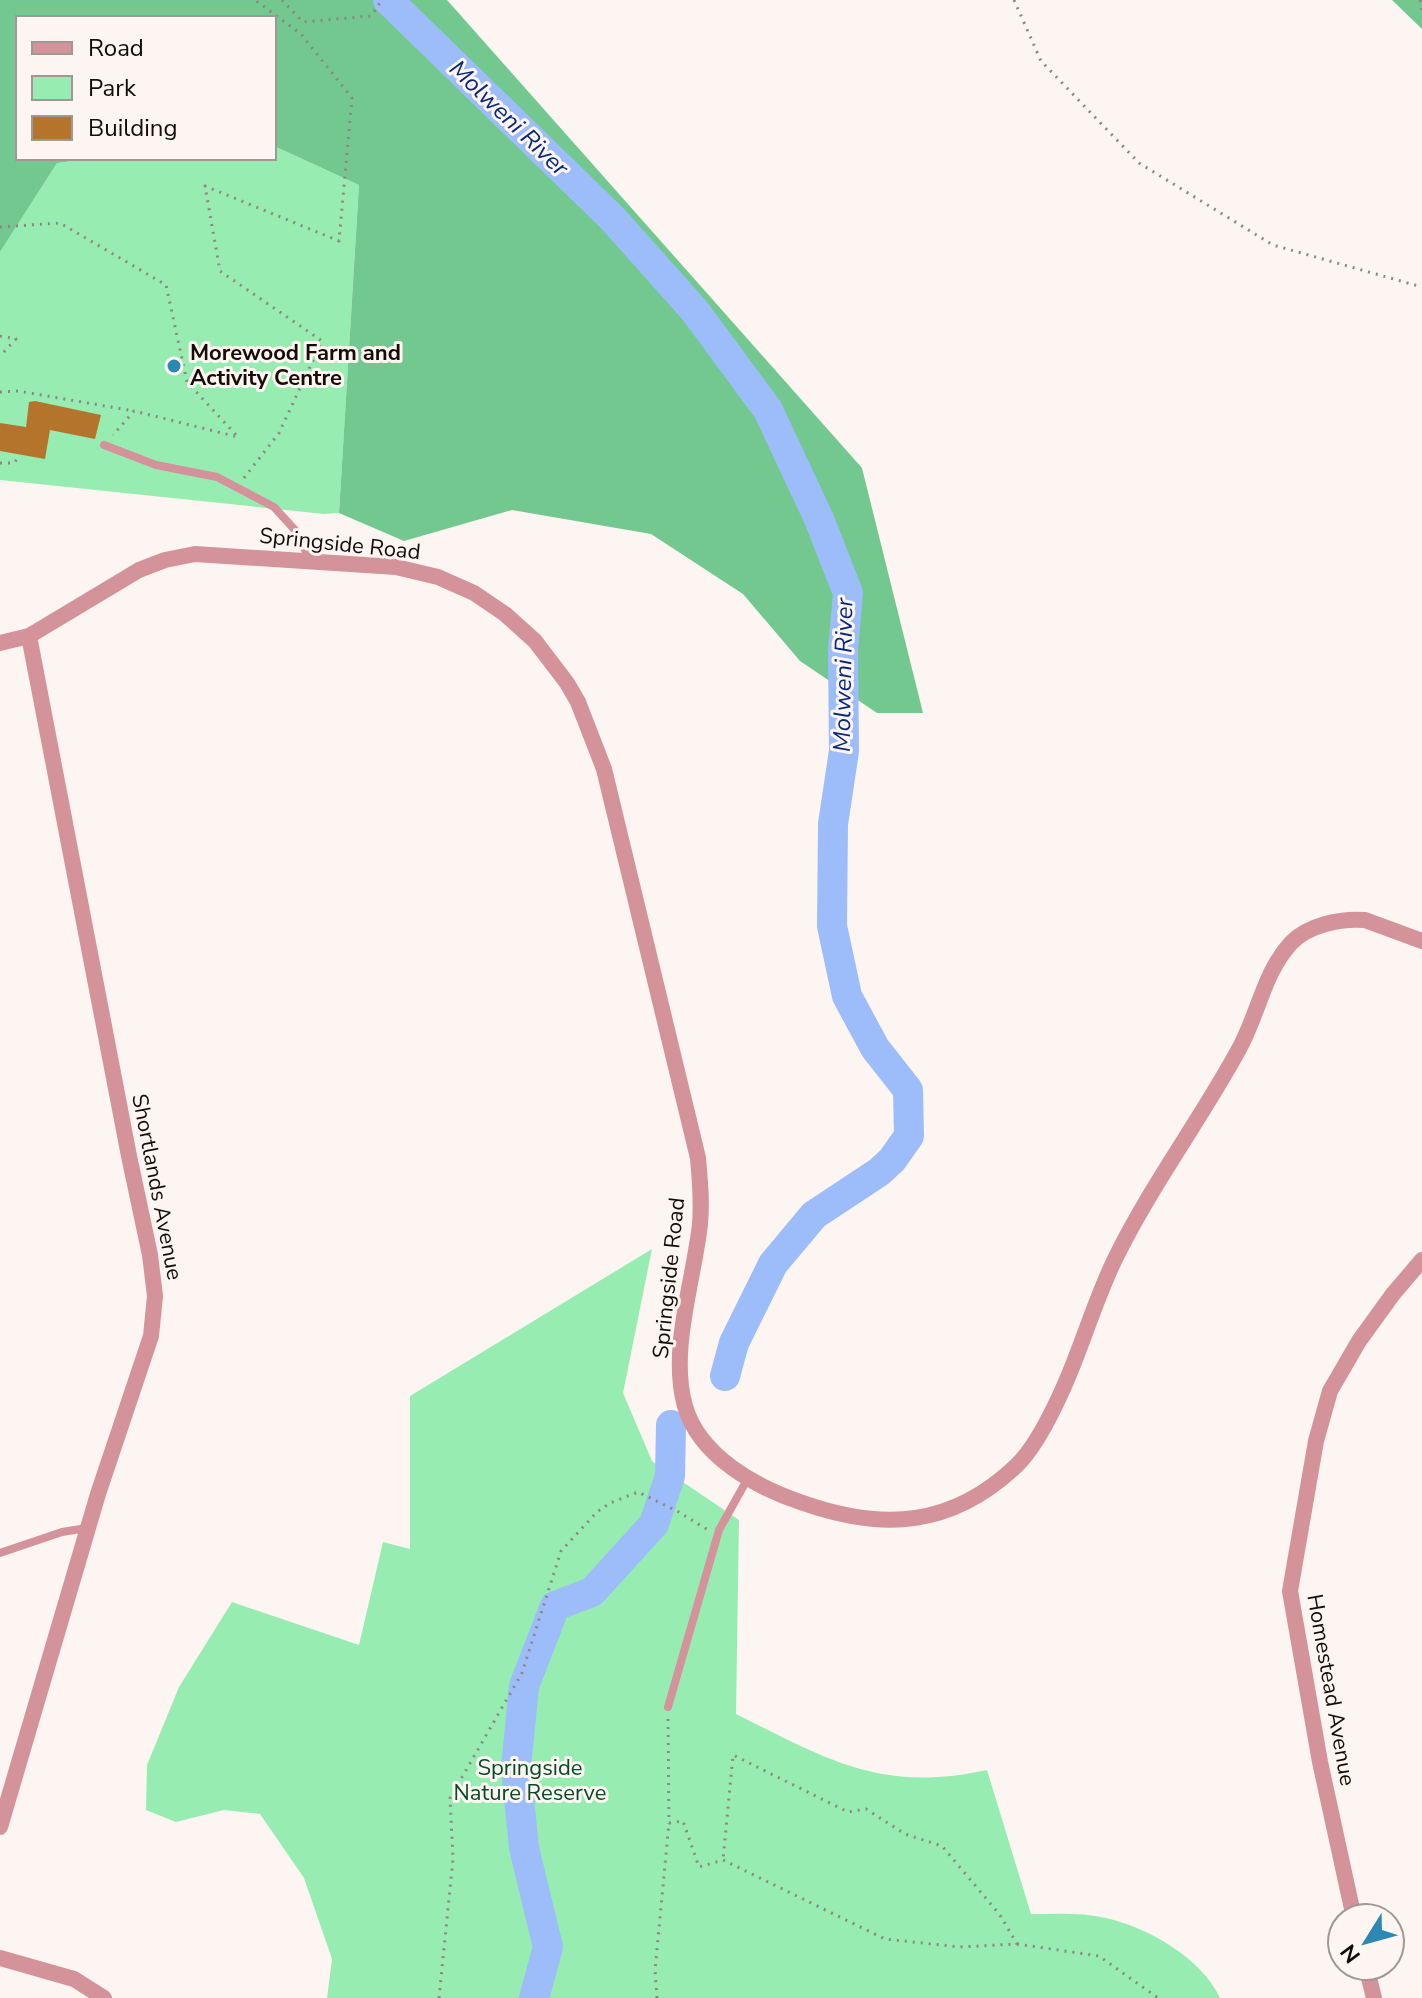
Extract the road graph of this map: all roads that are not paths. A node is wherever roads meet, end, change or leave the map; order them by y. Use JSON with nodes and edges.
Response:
{"nodes":[{"id":1,"x":104,"y":445,"type":"road end"},
{"id":2,"x":310,"y":560,"type":"junction"},
{"id":3,"x":29,"y":636,"type":"junction"},
{"id":4,"x":0,"y":643,"type":"edge"},
{"id":5,"x":1422,"y":941,"type":"edge"},
{"id":6,"x":1422,"y":1260,"type":"edge"},
{"id":7,"x":748,"y":1478,"type":"junction"},
{"id":8,"x":88,"y":1528,"type":"junction"},
{"id":9,"x":0,"y":1553,"type":"edge"},
{"id":10,"x":668,"y":1707,"type":"road end"},
{"id":11,"x":0,"y":1827,"type":"edge"},
{"id":12,"x":1351,"y":1902,"type":"edge"},
{"id":13,"x":0,"y":1958,"type":"edge"},
{"id":14,"x":104,"y":1998,"type":"edge"}],
"edges":[{"from":1,"to":2,"type":"lane"},
{"from":2,"to":3,"type":"street","name":"Springside Road"},
{"from":2,"to":7,"type":"street","name":"Springside Road"},
{"from":3,"to":4,"type":"street","name":"Springside Road"},
{"from":3,"to":8,"type":"street","name":"Shortlands Avenue"},
{"from":5,"to":7,"type":"street","name":"Springside Road"},
{"from":6,"to":12,"type":"street","name":"Homestead Avenue"},
{"from":7,"to":10,"type":"lane"},
{"from":8,"to":9,"type":"lane"},
{"from":8,"to":11,"type":"street","name":"Shortlands Avenue"},
{"from":13,"to":14,"type":"street"}]}
